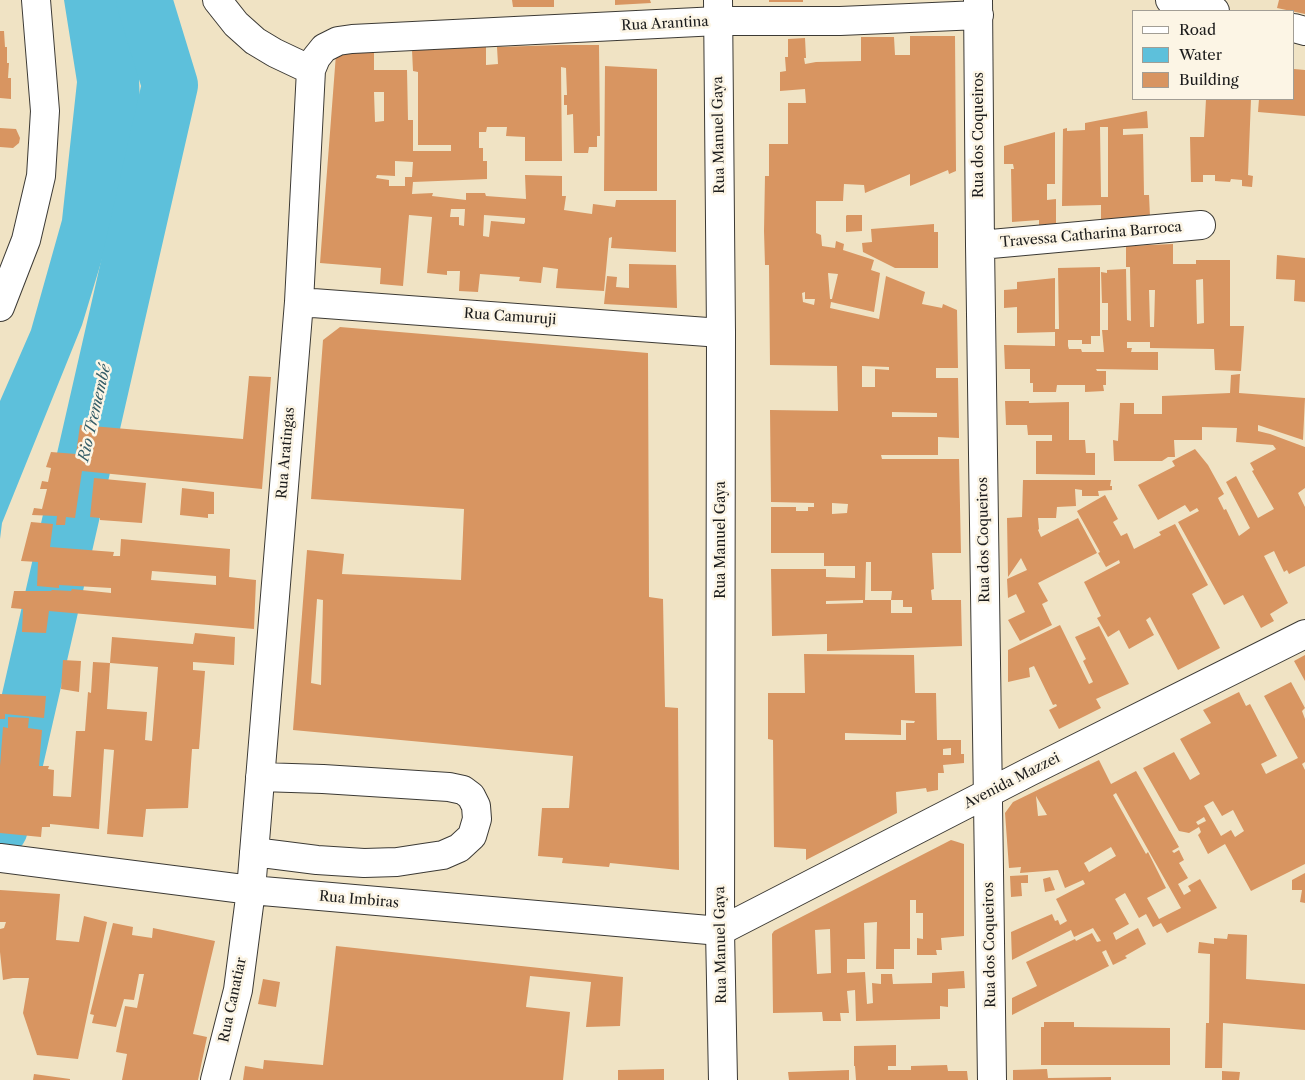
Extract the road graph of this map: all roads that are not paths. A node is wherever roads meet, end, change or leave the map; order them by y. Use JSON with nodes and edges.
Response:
{"nodes":[{"id":1,"x":36,"y":0,"type":"edge"},
{"id":2,"x":218,"y":0,"type":"edge"},
{"id":3,"x":1170,"y":0,"type":"edge"},
{"id":4,"x":978,"y":8,"type":"edge"},
{"id":5,"x":1211,"y":10,"type":"edge"},
{"id":6,"x":718,"y":11,"type":"edge"},
{"id":7,"x":352,"y":39,"type":"joint"},
{"id":8,"x":311,"y":70,"type":"junction"},
{"id":9,"x":1202,"y":225,"type":"dead end"},
{"id":10,"x":980,"y":245,"type":"junction"},
{"id":11,"x":299,"y":302,"type":"junction"},
{"id":12,"x":0,"y":307,"type":"edge"},
{"id":13,"x":721,"y":333,"type":"junction"},
{"id":14,"x":1305,"y":634,"type":"edge"},
{"id":15,"x":260,"y":777,"type":"junction"},
{"id":16,"x":987,"y":793,"type":"junction"},
{"id":17,"x":254,"y":852,"type":"junction"},
{"id":18,"x":0,"y":858,"type":"edge"},
{"id":19,"x":251,"y":890,"type":"junction"},
{"id":20,"x":720,"y":931,"type":"junction"},
{"id":21,"x":215,"y":1080,"type":"edge"},
{"id":22,"x":723,"y":1080,"type":"edge"},
{"id":23,"x":992,"y":1080,"type":"edge"}],
"edges":[{"from":1,"to":12,"type":"street"},
{"from":2,"to":8,"type":"street"},
{"from":3,"to":5,"type":"street"},
{"from":4,"to":6,"type":"street","name":"Rua Arantina"},
{"from":4,"to":10,"type":"street","name":"Rua dos Coqueiros"},
{"from":6,"to":7,"type":"street","name":"Rua Arantina"},
{"from":6,"to":13,"type":"street","name":"Rua Manuel Gaya"},
{"from":7,"to":8,"type":"street","name":"Rua Aratingas"},
{"from":8,"to":11,"type":"street","name":"Rua Aratingas"},
{"from":9,"to":10,"type":"street","name":"Travessa Catharina Barroca"},
{"from":10,"to":16,"type":"street","name":"Rua dos Coqueiros"},
{"from":11,"to":13,"type":"street","name":"Rua Camuruji"},
{"from":11,"to":15,"type":"street","name":"Rua Aratingas"},
{"from":13,"to":20,"type":"street","name":"Rua Manuel Gaya"},
{"from":14,"to":16,"type":"street","name":"Avenida Mazzei"},
{"from":15,"to":17,"type":"street","name":"Rua Aratingas"},
{"from":15,"to":17,"type":"street"},
{"from":16,"to":20,"type":"street","name":"Avenida Mazzei"},
{"from":16,"to":23,"type":"street","name":"Rua dos Coqueiros"},
{"from":17,"to":19,"type":"street","name":"Rua Aratingas"},
{"from":18,"to":19,"type":"street","name":"Rua Imbiras"},
{"from":19,"to":20,"type":"street","name":"Rua Imbiras"},
{"from":19,"to":21,"type":"street","name":"Rua Canatiar"},
{"from":20,"to":22,"type":"street","name":"Rua Manuel Gaya"}]}
